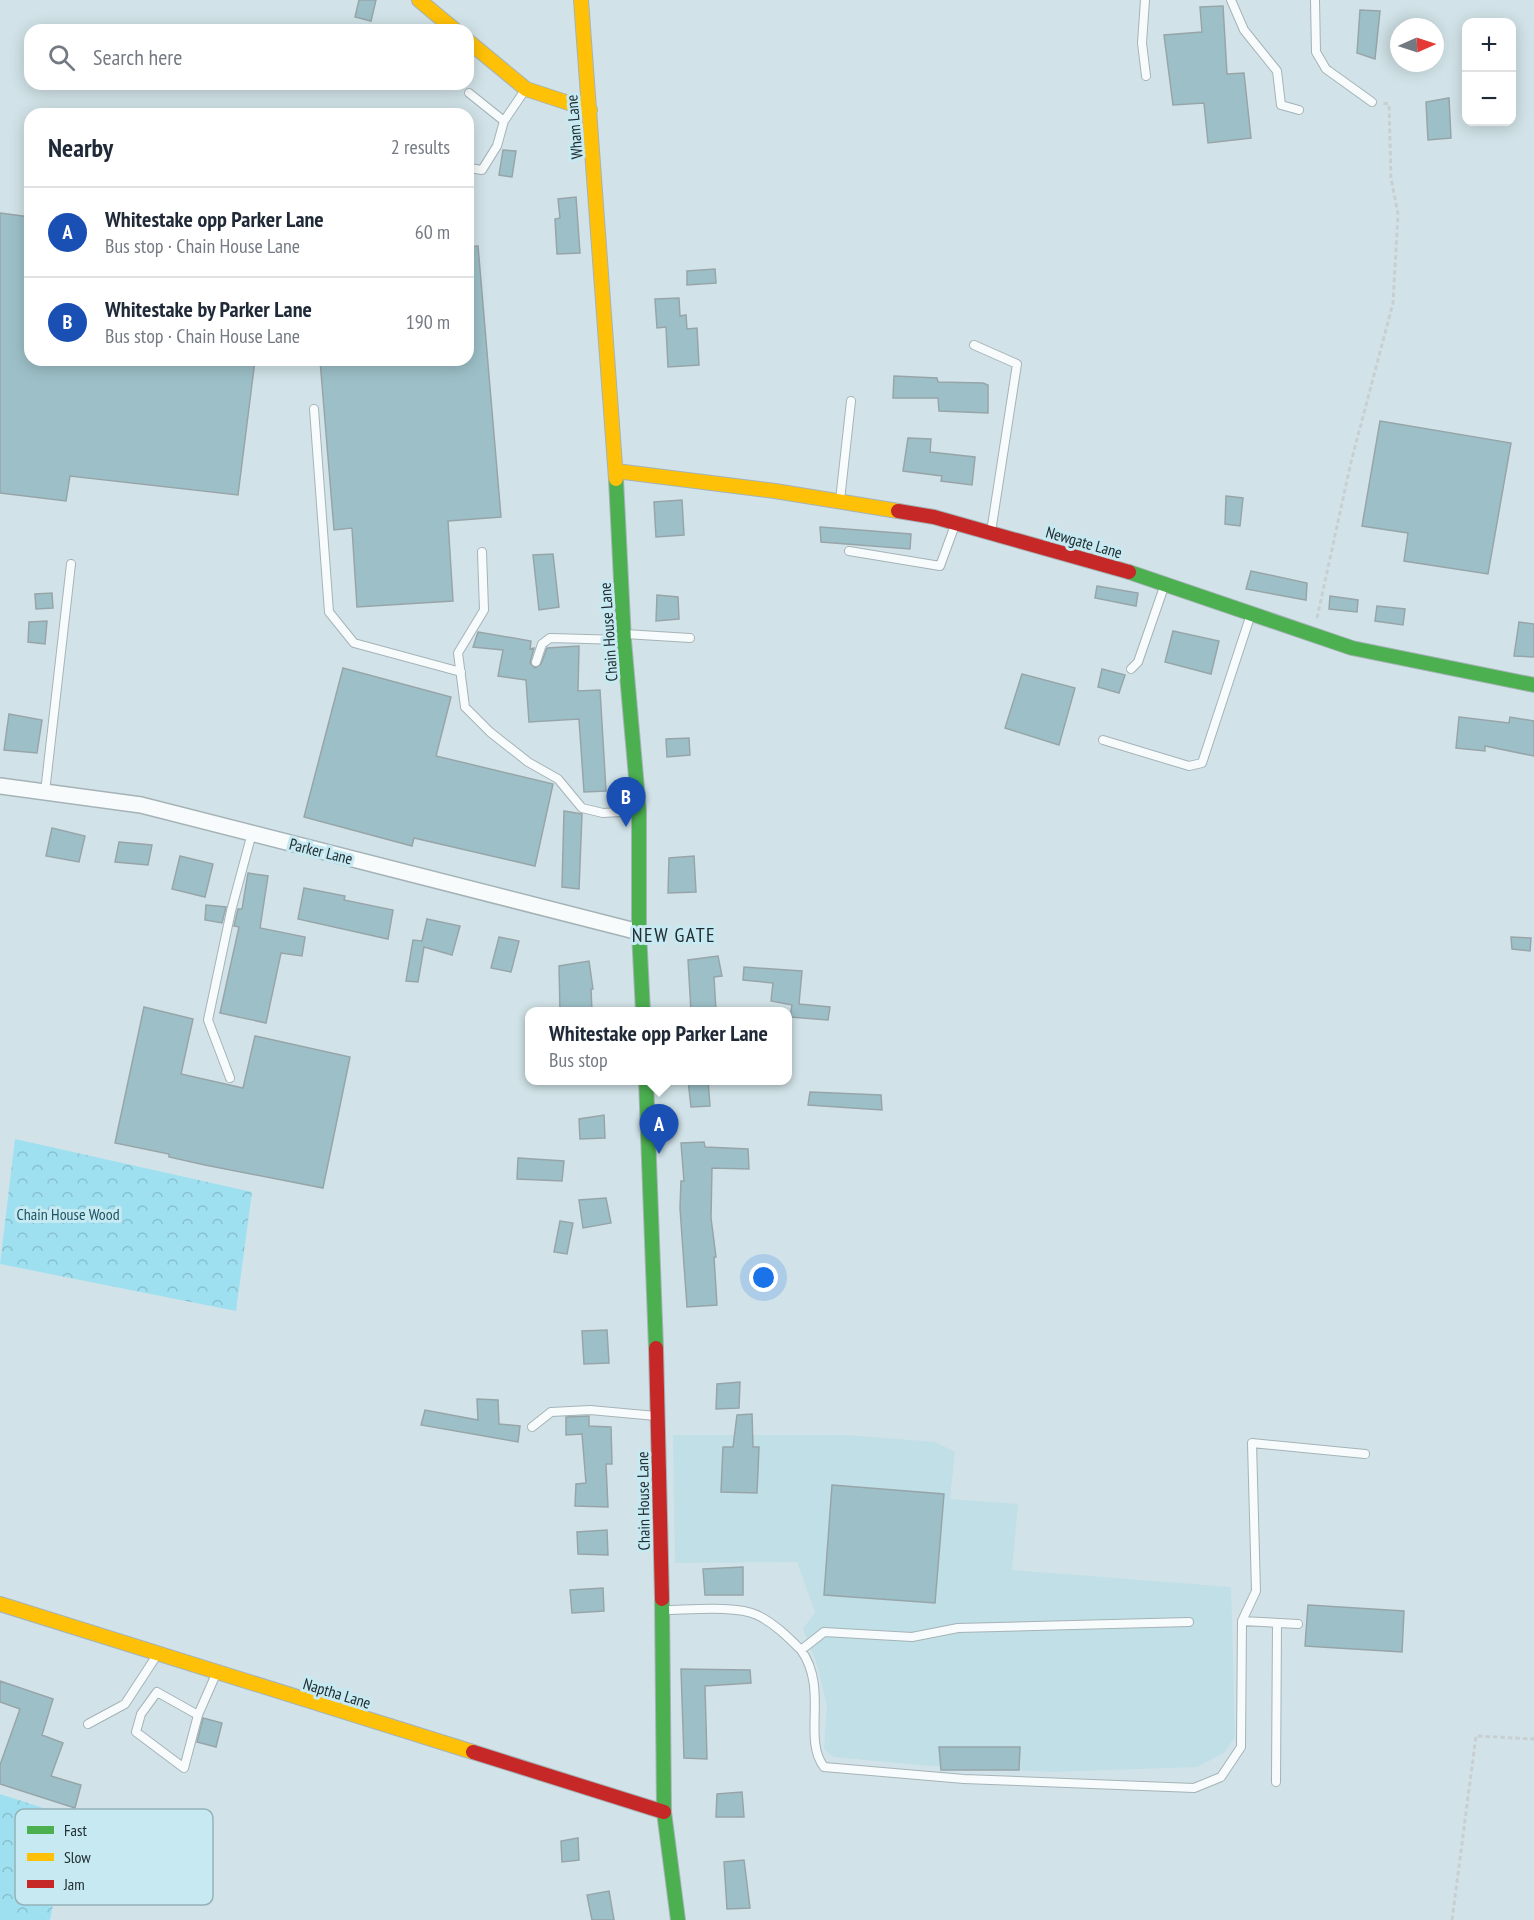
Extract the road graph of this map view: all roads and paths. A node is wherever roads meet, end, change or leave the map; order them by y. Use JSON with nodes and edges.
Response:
{"nodes":[{"id":1,"x":419,"y":0,"type":"edge"},
{"id":2,"x":581,"y":0,"type":"edge"},
{"id":3,"x":1145,"y":0,"type":"edge"},
{"id":4,"x":1231,"y":0,"type":"edge"},
{"id":5,"x":1315,"y":0,"type":"edge"},
{"id":6,"x":448,"y":24,"type":"edge"},
{"id":7,"x":474,"y":46,"type":"edge"},
{"id":8,"x":1146,"y":76,"type":"dead end"},
{"id":9,"x":526,"y":89,"type":"junction"},
{"id":10,"x":469,"y":93,"type":"dead end"},
{"id":11,"x":1372,"y":102,"type":"joint"},
{"id":12,"x":590,"y":110,"type":"junction"},
{"id":13,"x":1299,"y":110,"type":"dead end"},
{"id":14,"x":504,"y":121,"type":"junction"},
{"id":15,"x":474,"y":169,"type":"edge"},
{"id":16,"x":601,"y":251,"type":"joint"},
{"id":17,"x":974,"y":345,"type":"dead end"},
{"id":18,"x":851,"y":401,"type":"dead end"},
{"id":19,"x":314,"y":410,"type":"dead end"},
{"id":20,"x":616,"y":471,"type":"junction"},
{"id":21,"x":840,"y":502,"type":"junction"},
{"id":22,"x":955,"y":523,"type":"junction"},
{"id":23,"x":991,"y":533,"type":"junction"},
{"id":24,"x":849,"y":551,"type":"dead end"},
{"id":25,"x":482,"y":552,"type":"dead end"},
{"id":26,"x":71,"y":564,"type":"dead end"},
{"id":27,"x":1166,"y":583,"type":"junction"},
{"id":28,"x":1251,"y":613,"type":"junction"},
{"id":29,"x":1313,"y":633,"type":"junction"},
{"id":30,"x":624,"y":637,"type":"junction"},
{"id":31,"x":690,"y":638,"type":"dead end"},
{"id":32,"x":536,"y":662,"type":"dead end"},
{"id":33,"x":1131,"y":669,"type":"dead end"},
{"id":34,"x":461,"y":672,"type":"junction"},
{"id":35,"x":1534,"y":685,"type":"edge"},
{"id":36,"x":1103,"y":740,"type":"dead end"},
{"id":37,"x":0,"y":786,"type":"edge"},
{"id":38,"x":45,"y":792,"type":"junction"},
{"id":39,"x":639,"y":811,"type":"junction"},
{"id":40,"x":252,"y":833,"type":"junction"},
{"id":41,"x":639,"y":932,"type":"junction"},
{"id":42,"x":643,"y":1007,"type":"edge"},
{"id":43,"x":230,"y":1078,"type":"dead end"},
{"id":44,"x":646,"y":1085,"type":"edge"},
{"id":45,"x":658,"y":1416,"type":"junction"},
{"id":46,"x":532,"y":1427,"type":"dead end"},
{"id":47,"x":1365,"y":1454,"type":"dead end"},
{"id":48,"x":0,"y":1604,"type":"edge"},
{"id":49,"x":662,"y":1610,"type":"junction"},
{"id":50,"x":1242,"y":1621,"type":"junction"},
{"id":51,"x":1189,"y":1622,"type":"dead end"},
{"id":52,"x":1277,"y":1623,"type":"junction"},
{"id":53,"x":1298,"y":1624,"type":"dead end"},
{"id":54,"x":801,"y":1650,"type":"junction"},
{"id":55,"x":158,"y":1654,"type":"junction"},
{"id":56,"x":217,"y":1672,"type":"junction"},
{"id":57,"x":198,"y":1714,"type":"junction"},
{"id":58,"x":88,"y":1725,"type":"dead end"},
{"id":59,"x":1534,"y":1738,"type":"edge"},
{"id":60,"x":1276,"y":1782,"type":"dead end"},
{"id":61,"x":664,"y":1812,"type":"junction"},
{"id":62,"x":678,"y":1920,"type":"edge"},
{"id":63,"x":1452,"y":1920,"type":"edge"}],
"edges":[{"from":1,"to":6,"type":"street"},
{"from":2,"to":12,"type":"street","name":"Wham Lane"},
{"from":3,"to":8,"type":"lane"},
{"from":4,"to":13,"type":"lane"},
{"from":5,"to":11,"type":"lane"},
{"from":7,"to":9,"type":"street"},
{"from":9,"to":12,"type":"street"},
{"from":9,"to":14,"type":"lane"},
{"from":10,"to":14,"type":"lane"},
{"from":11,"to":29,"type":"path"},
{"from":12,"to":16,"type":"street","name":"Wham Lane"},
{"from":14,"to":15,"type":"lane"},
{"from":16,"to":20,"type":"street","name":"Chain House Lane"},
{"from":17,"to":23,"type":"lane"},
{"from":18,"to":21,"type":"lane"},
{"from":19,"to":34,"type":"lane"},
{"from":20,"to":21,"type":"street","name":"Newgate Lane"},
{"from":20,"to":30,"type":"street","name":"Chain House Lane"},
{"from":21,"to":22,"type":"street","name":"Newgate Lane"},
{"from":22,"to":23,"type":"street","name":"Newgate Lane"},
{"from":22,"to":24,"type":"lane"},
{"from":23,"to":27,"type":"street","name":"Newgate Lane"},
{"from":25,"to":34,"type":"lane"},
{"from":26,"to":38,"type":"lane"},
{"from":27,"to":28,"type":"street","name":"Newgate Lane"},
{"from":27,"to":33,"type":"lane"},
{"from":28,"to":29,"type":"street","name":"Newgate Lane"},
{"from":28,"to":36,"type":"lane"},
{"from":29,"to":35,"type":"street","name":"Newgate Lane"},
{"from":30,"to":31,"type":"lane"},
{"from":30,"to":32,"type":"lane"},
{"from":30,"to":39,"type":"street","name":"Chain House Lane"},
{"from":34,"to":39,"type":"lane"},
{"from":37,"to":38,"type":"street","name":"Parker Lane"},
{"from":38,"to":40,"type":"street","name":"Parker Lane"},
{"from":39,"to":41,"type":"street","name":"Chain House Lane"},
{"from":40,"to":41,"type":"street","name":"Parker Lane"},
{"from":40,"to":43,"type":"lane"},
{"from":41,"to":42,"type":"street","name":"Chain House Lane"},
{"from":44,"to":45,"type":"street","name":"Chain House Lane"},
{"from":45,"to":46,"type":"lane"},
{"from":45,"to":49,"type":"street","name":"Chain House Lane"},
{"from":47,"to":50,"type":"lane"},
{"from":48,"to":55,"type":"street","name":"Naptha Lane"},
{"from":49,"to":54,"type":"lane"},
{"from":49,"to":61,"type":"street","name":"Chain House Lane"},
{"from":50,"to":52,"type":"lane"},
{"from":50,"to":54,"type":"lane"},
{"from":51,"to":54,"type":"lane"},
{"from":52,"to":53,"type":"lane"},
{"from":52,"to":60,"type":"lane"},
{"from":55,"to":56,"type":"street","name":"Naptha Lane"},
{"from":55,"to":58,"type":"lane"},
{"from":56,"to":57,"type":"lane"},
{"from":56,"to":61,"type":"street","name":"Naptha Lane"},
{"from":57,"to":57,"type":"lane"},
{"from":59,"to":63,"type":"path"},
{"from":61,"to":62,"type":"street","name":"Chain House Lane"}]}
